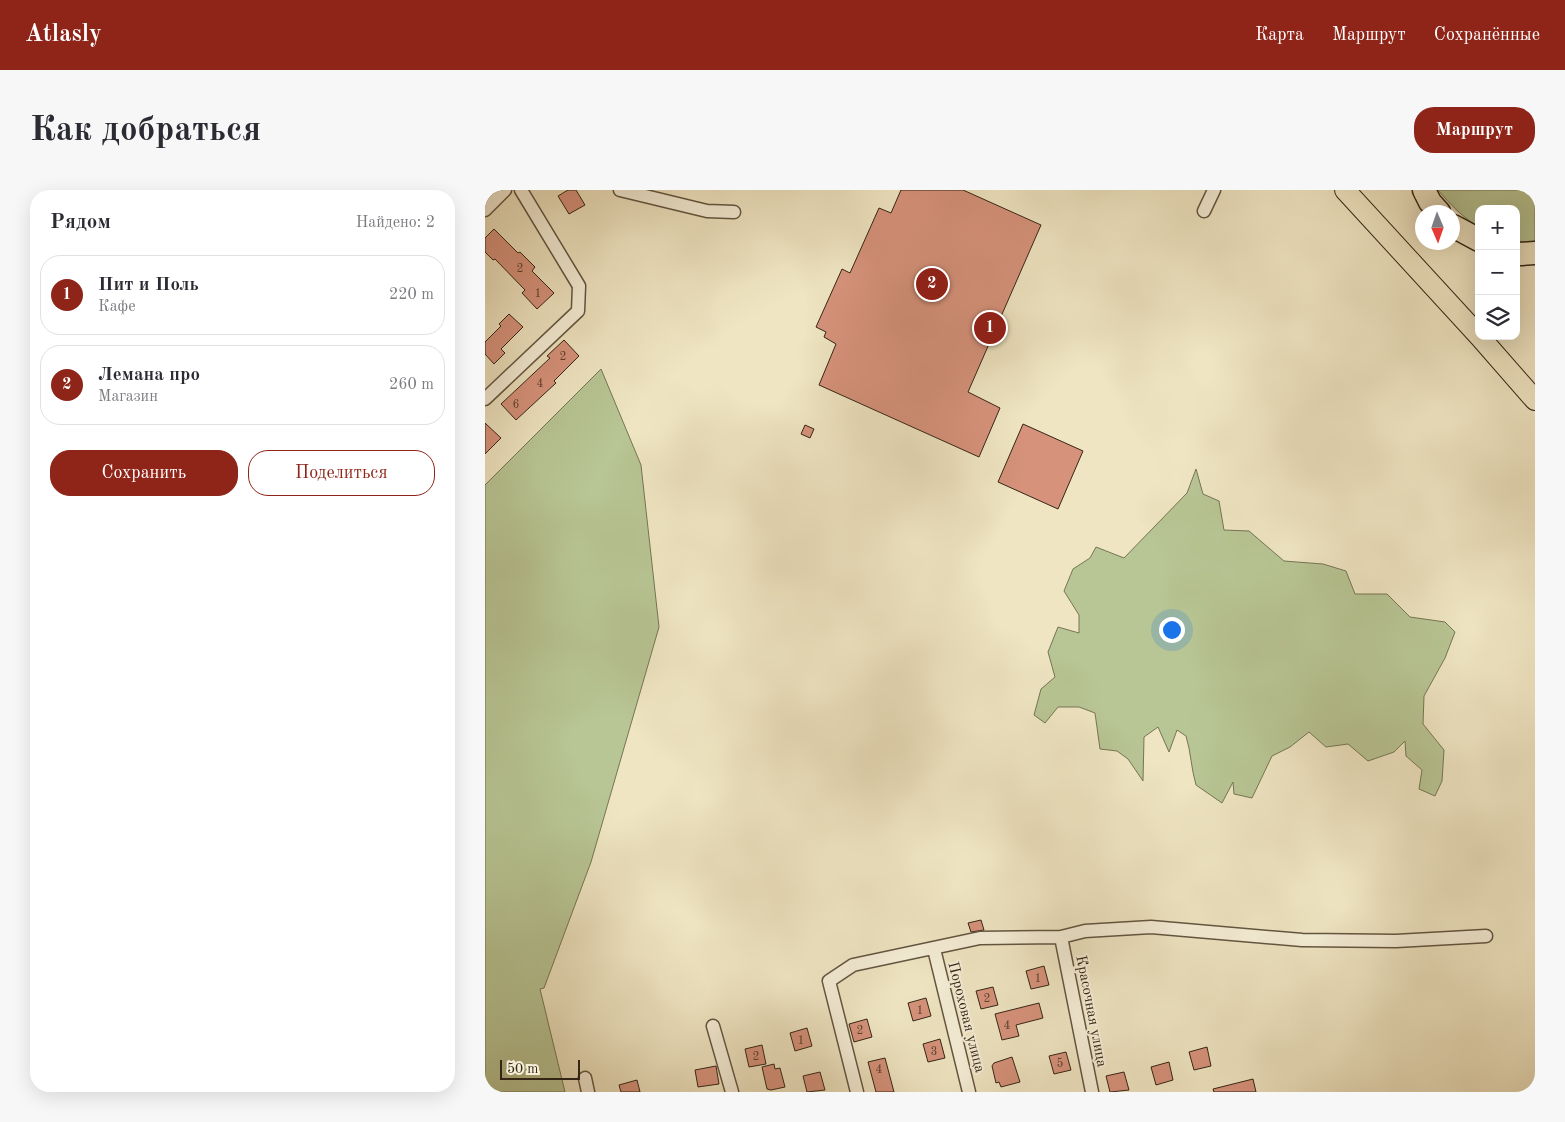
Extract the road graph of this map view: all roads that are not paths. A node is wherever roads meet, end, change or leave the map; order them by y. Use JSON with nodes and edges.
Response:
{"nodes":[{"id":1,"x":505,"y":190,"type":"edge"},
{"id":2,"x":521,"y":190,"type":"edge"},
{"id":3,"x":620,"y":190,"type":"edge"},
{"id":4,"x":1213,"y":190,"type":"edge"},
{"id":5,"x":1345,"y":190,"type":"edge"},
{"id":6,"x":1424,"y":190,"type":"edge"},
{"id":7,"x":1433,"y":205,"type":"edge"},
{"id":8,"x":485,"y":210,"type":"edge"},
{"id":9,"x":1204,"y":210,"type":"dead end"},
{"id":10,"x":734,"y":212,"type":"dead end"},
{"id":11,"x":1460,"y":230,"type":"edge"},
{"id":12,"x":1475,"y":238,"type":"edge"},
{"id":13,"x":1520,"y":253,"type":"edge"},
{"id":14,"x":1535,"y":253,"type":"edge"},
{"id":15,"x":1475,"y":332,"type":"edge"},
{"id":16,"x":1482,"y":340,"type":"edge"},
{"id":17,"x":485,"y":399,"type":"edge"},
{"id":18,"x":1535,"y":400,"type":"edge"},
{"id":19,"x":1486,"y":936,"type":"dead end"},
{"id":20,"x":1061,"y":937,"type":"junction"},
{"id":21,"x":934,"y":949,"type":"junction"},
{"id":22,"x":713,"y":1026,"type":"dead end"},
{"id":23,"x":585,"y":1078,"type":"dead end"},
{"id":24,"x":588,"y":1092,"type":"edge"},
{"id":25,"x":732,"y":1092,"type":"edge"},
{"id":26,"x":857,"y":1092,"type":"edge"},
{"id":27,"x":969,"y":1092,"type":"edge"},
{"id":28,"x":1092,"y":1092,"type":"edge"}],
"edges":[{"from":1,"to":8,"type":"street"},
{"from":2,"to":17,"type":"street"},
{"from":3,"to":10,"type":"street"},
{"from":4,"to":9,"type":"street"},
{"from":5,"to":15,"type":"main road"},
{"from":6,"to":7,"type":"highway"},
{"from":11,"to":12,"type":"highway"},
{"from":13,"to":14,"type":"highway"},
{"from":16,"to":18,"type":"main road"},
{"from":19,"to":20,"type":"street"},
{"from":20,"to":21,"type":"street"},
{"from":20,"to":28,"type":"street","name":"Красочная улица"},
{"from":21,"to":26,"type":"street"},
{"from":21,"to":27,"type":"street","name":"Пороховая улица"},
{"from":22,"to":25,"type":"street"},
{"from":23,"to":24,"type":"street"}]}
